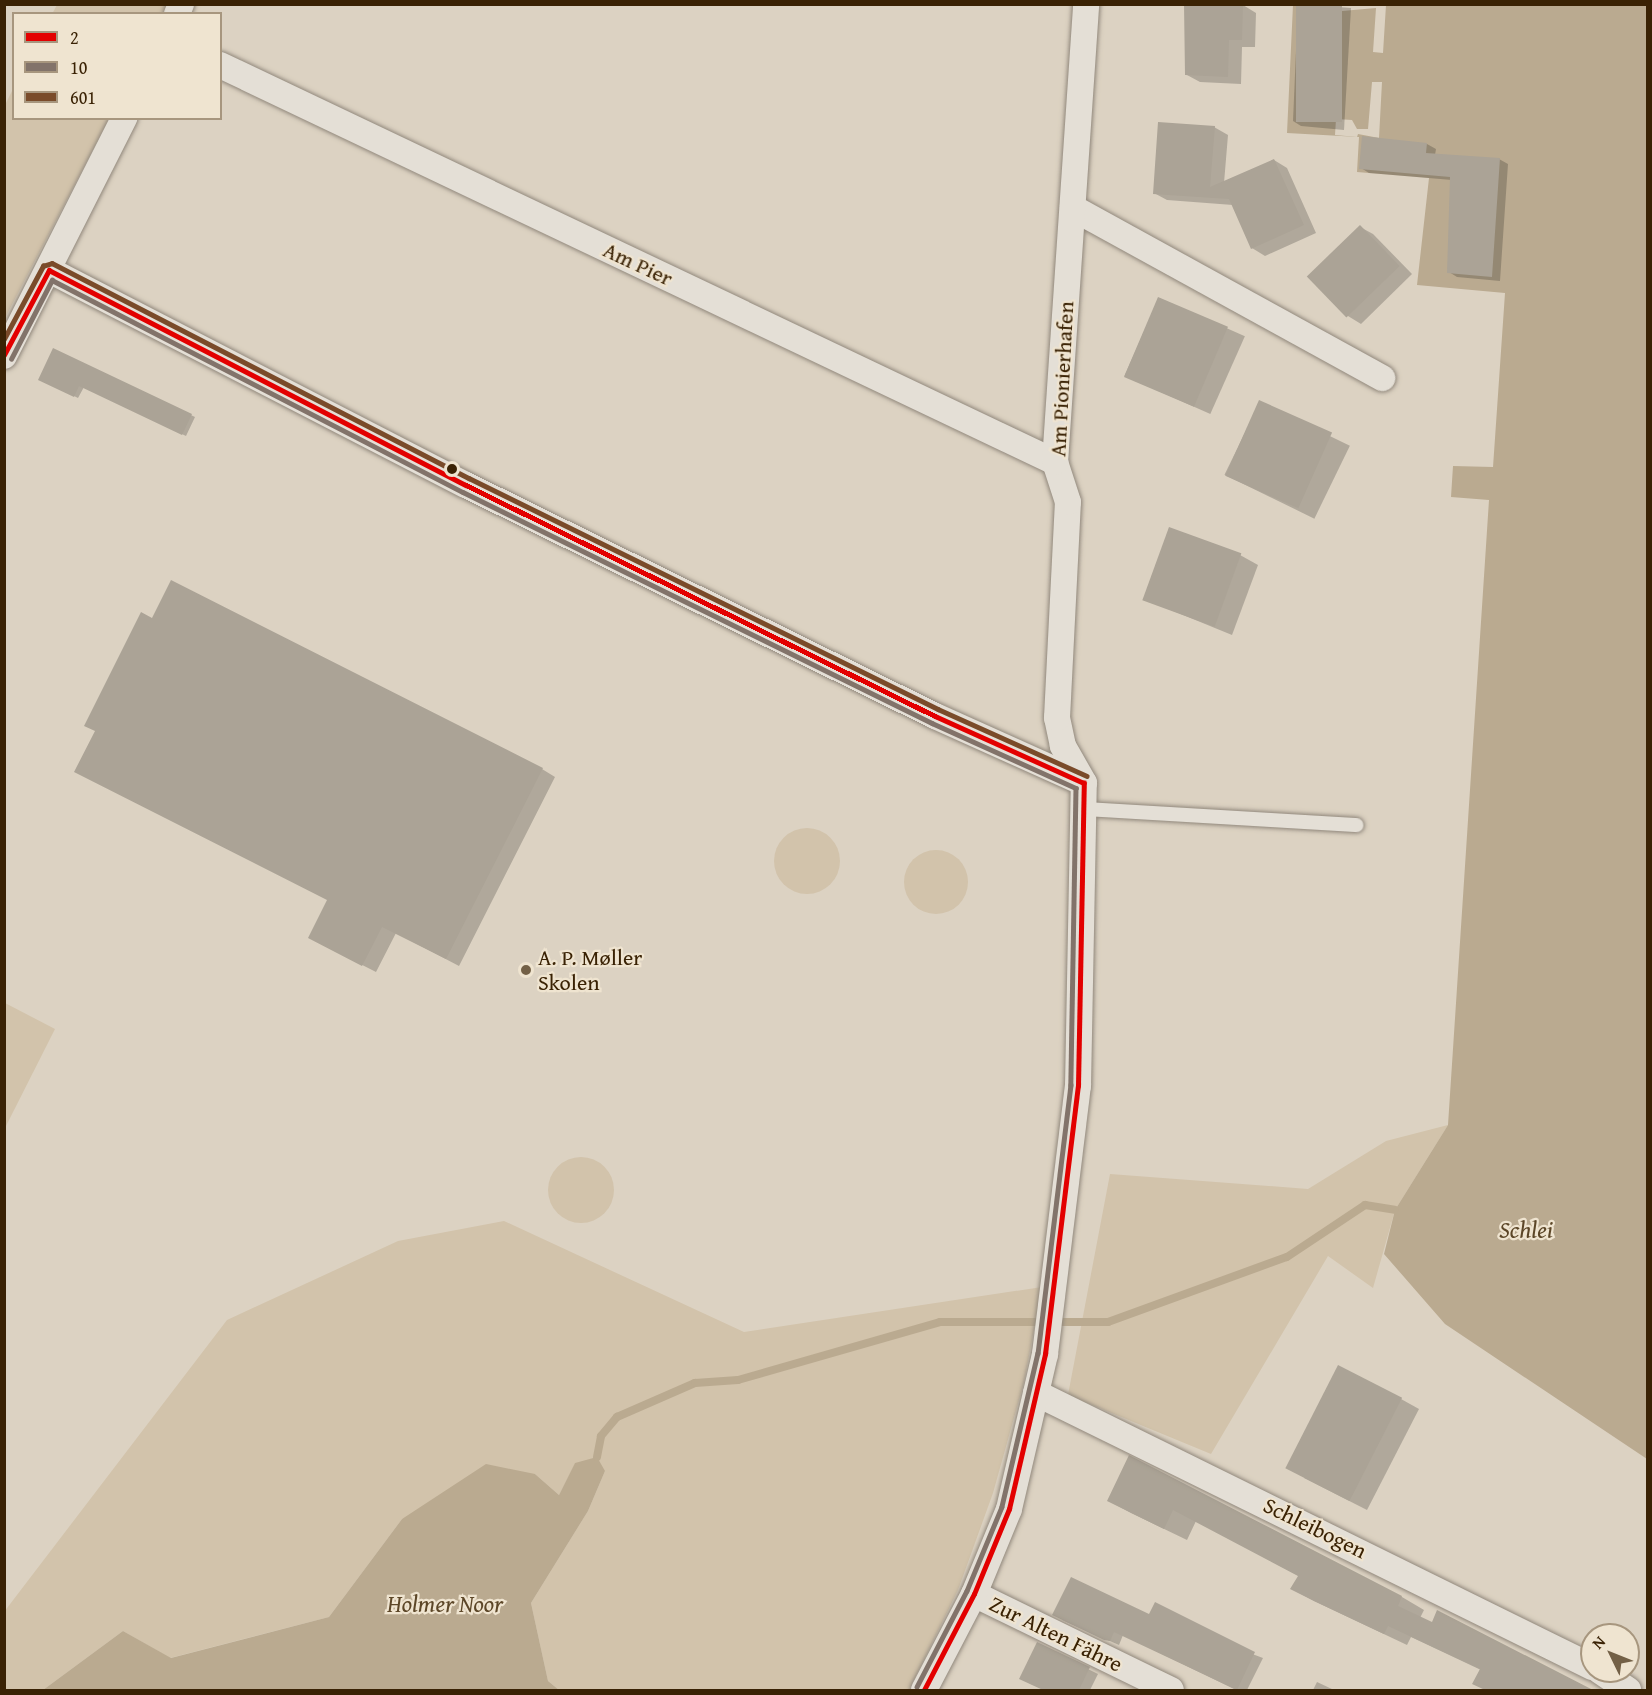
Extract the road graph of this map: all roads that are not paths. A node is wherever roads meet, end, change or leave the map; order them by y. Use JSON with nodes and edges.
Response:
{"nodes":[{"id":1,"x":1086,"y":4,"type":"edge"},
{"id":2,"x":222,"y":66,"type":"edge"},
{"id":3,"x":123,"y":120,"type":"edge"},
{"id":4,"x":1073,"y":208,"type":"junction"},
{"id":5,"x":49,"y":270,"type":"junction"},
{"id":6,"x":4,"y":356,"type":"edge"},
{"id":7,"x":1383,"y":378,"type":"dead end"},
{"id":8,"x":1055,"y":462,"type":"junction"},
{"id":9,"x":1084,"y":783,"type":"junction"},
{"id":10,"x":1084,"y":809,"type":"junction"},
{"id":11,"x":1357,"y":825,"type":"dead end"},
{"id":12,"x":1036,"y":1393,"type":"junction"},
{"id":13,"x":974,"y":1594,"type":"junction"},
{"id":14,"x":1580,"y":1661,"type":"edge"},
{"id":15,"x":924,"y":1690,"type":"edge"},
{"id":16,"x":1171,"y":1690,"type":"edge"}],
"edges":[{"from":1,"to":4,"type":"street","name":"Am Pionierhafen"},
{"from":2,"to":8,"type":"street","name":"Am Pier"},
{"from":3,"to":5,"type":"street"},
{"from":4,"to":7,"type":"street"},
{"from":4,"to":8,"type":"street","name":"Am Pionierhafen"},
{"from":5,"to":6,"type":"street"},
{"from":5,"to":9,"type":"street"},
{"from":8,"to":9,"type":"street","name":"Am Pionierhafen"},
{"from":9,"to":10,"type":"street"},
{"from":10,"to":11,"type":"lane"},
{"from":10,"to":12,"type":"street"},
{"from":12,"to":13,"type":"street"},
{"from":12,"to":14,"type":"street","name":"Schleibogen"},
{"from":13,"to":15,"type":"street"},
{"from":13,"to":16,"type":"street","name":"Zur Alten Fähre"}]}
